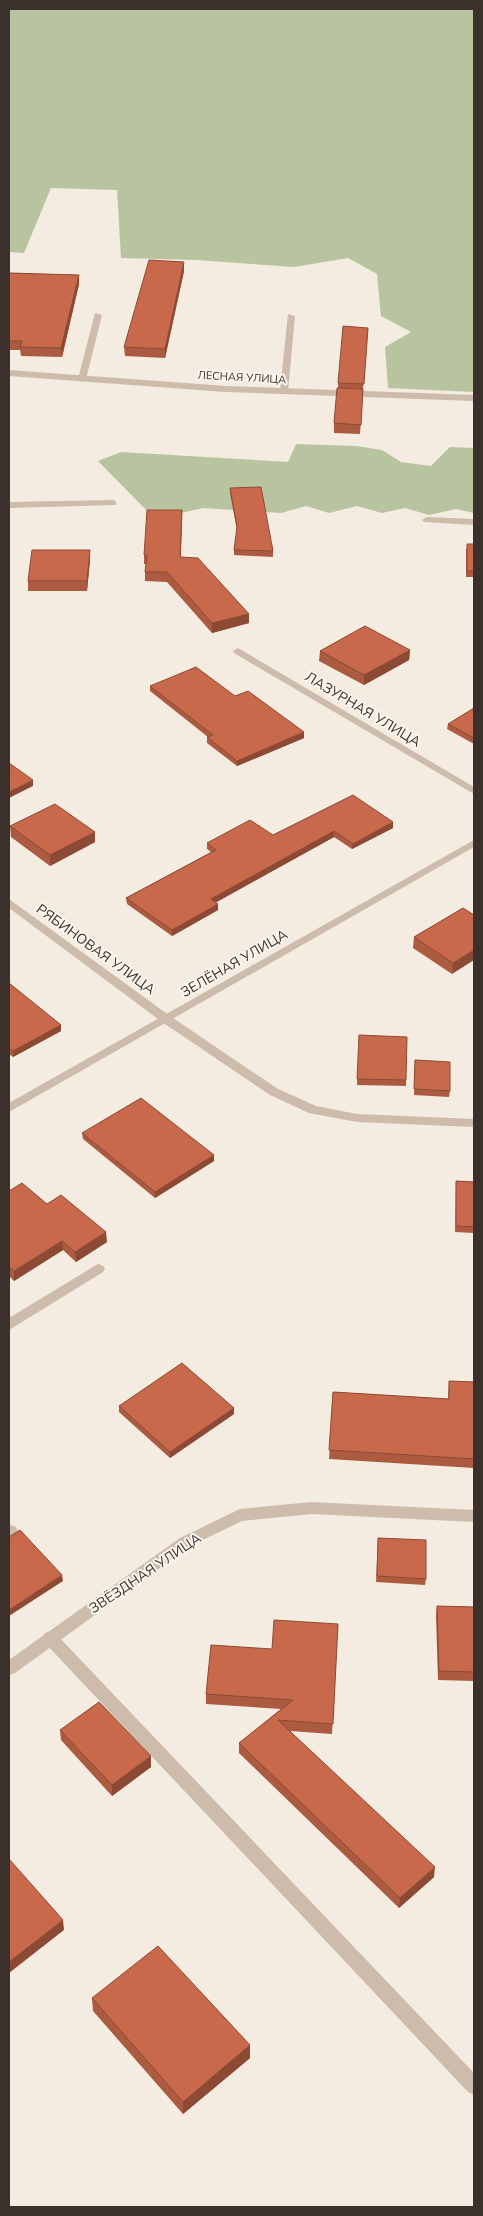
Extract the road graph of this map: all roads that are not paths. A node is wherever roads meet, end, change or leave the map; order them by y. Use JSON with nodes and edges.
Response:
{"nodes":[{"id":1,"x":98,"y":315,"type":"dead end"},
{"id":2,"x":290,"y":316,"type":"dead end"},
{"id":3,"x":9,"y":373,"type":"edge"},
{"id":4,"x":82,"y":379,"type":"junction"},
{"id":5,"x":284,"y":391,"type":"junction"},
{"id":6,"x":474,"y":398,"type":"edge"},
{"id":7,"x":113,"y":503,"type":"dead end"},
{"id":8,"x":9,"y":504,"type":"edge"},
{"id":9,"x":427,"y":520,"type":"dead end"},
{"id":10,"x":474,"y":522,"type":"edge"},
{"id":11,"x":238,"y":651,"type":"dead end"},
{"id":12,"x":474,"y":791,"type":"edge"},
{"id":13,"x":474,"y":843,"type":"edge"},
{"id":14,"x":9,"y":903,"type":"edge"},
{"id":15,"x":166,"y":1019,"type":"junction"},
{"id":16,"x":9,"y":1108,"type":"edge"},
{"id":17,"x":474,"y":1123,"type":"edge"},
{"id":18,"x":98,"y":1269,"type":"dead end"},
{"id":19,"x":11,"y":1320,"type":"edge"},
{"id":20,"x":474,"y":1516,"type":"edge"},
{"id":21,"x":50,"y":1638,"type":"junction"},
{"id":22,"x":9,"y":1668,"type":"edge"},
{"id":23,"x":474,"y":2086,"type":"edge"}],
"edges":[{"from":1,"to":4,"type":"street"},
{"from":2,"to":5,"type":"street"},
{"from":3,"to":4,"type":"street","name":"ЛЕСНАЯ УЛИЦА"},
{"from":4,"to":5,"type":"street","name":"ЛЕСНАЯ УЛИЦА"},
{"from":5,"to":6,"type":"street","name":"ЛЕСНАЯ УЛИЦА"},
{"from":7,"to":8,"type":"street"},
{"from":9,"to":10,"type":"street"},
{"from":11,"to":12,"type":"street","name":"ЛАЗУРНАЯ УЛИЦА"},
{"from":13,"to":15,"type":"street","name":"ЗЕЛЁНАЯ УЛИЦА"},
{"from":14,"to":15,"type":"street","name":"РЯБИНОВАЯ УЛИЦА"},
{"from":15,"to":16,"type":"street","name":"ЗЕЛЁНАЯ УЛИЦА"},
{"from":15,"to":17,"type":"street","name":"РЯБИНОВАЯ УЛИЦА"},
{"from":18,"to":19,"type":"street"},
{"from":20,"to":21,"type":"street","name":"ЗВЁЗДНАЯ УЛИЦА"},
{"from":21,"to":22,"type":"street","name":"ЗВЁЗДНАЯ УЛИЦА"},
{"from":21,"to":23,"type":"street"}]}
